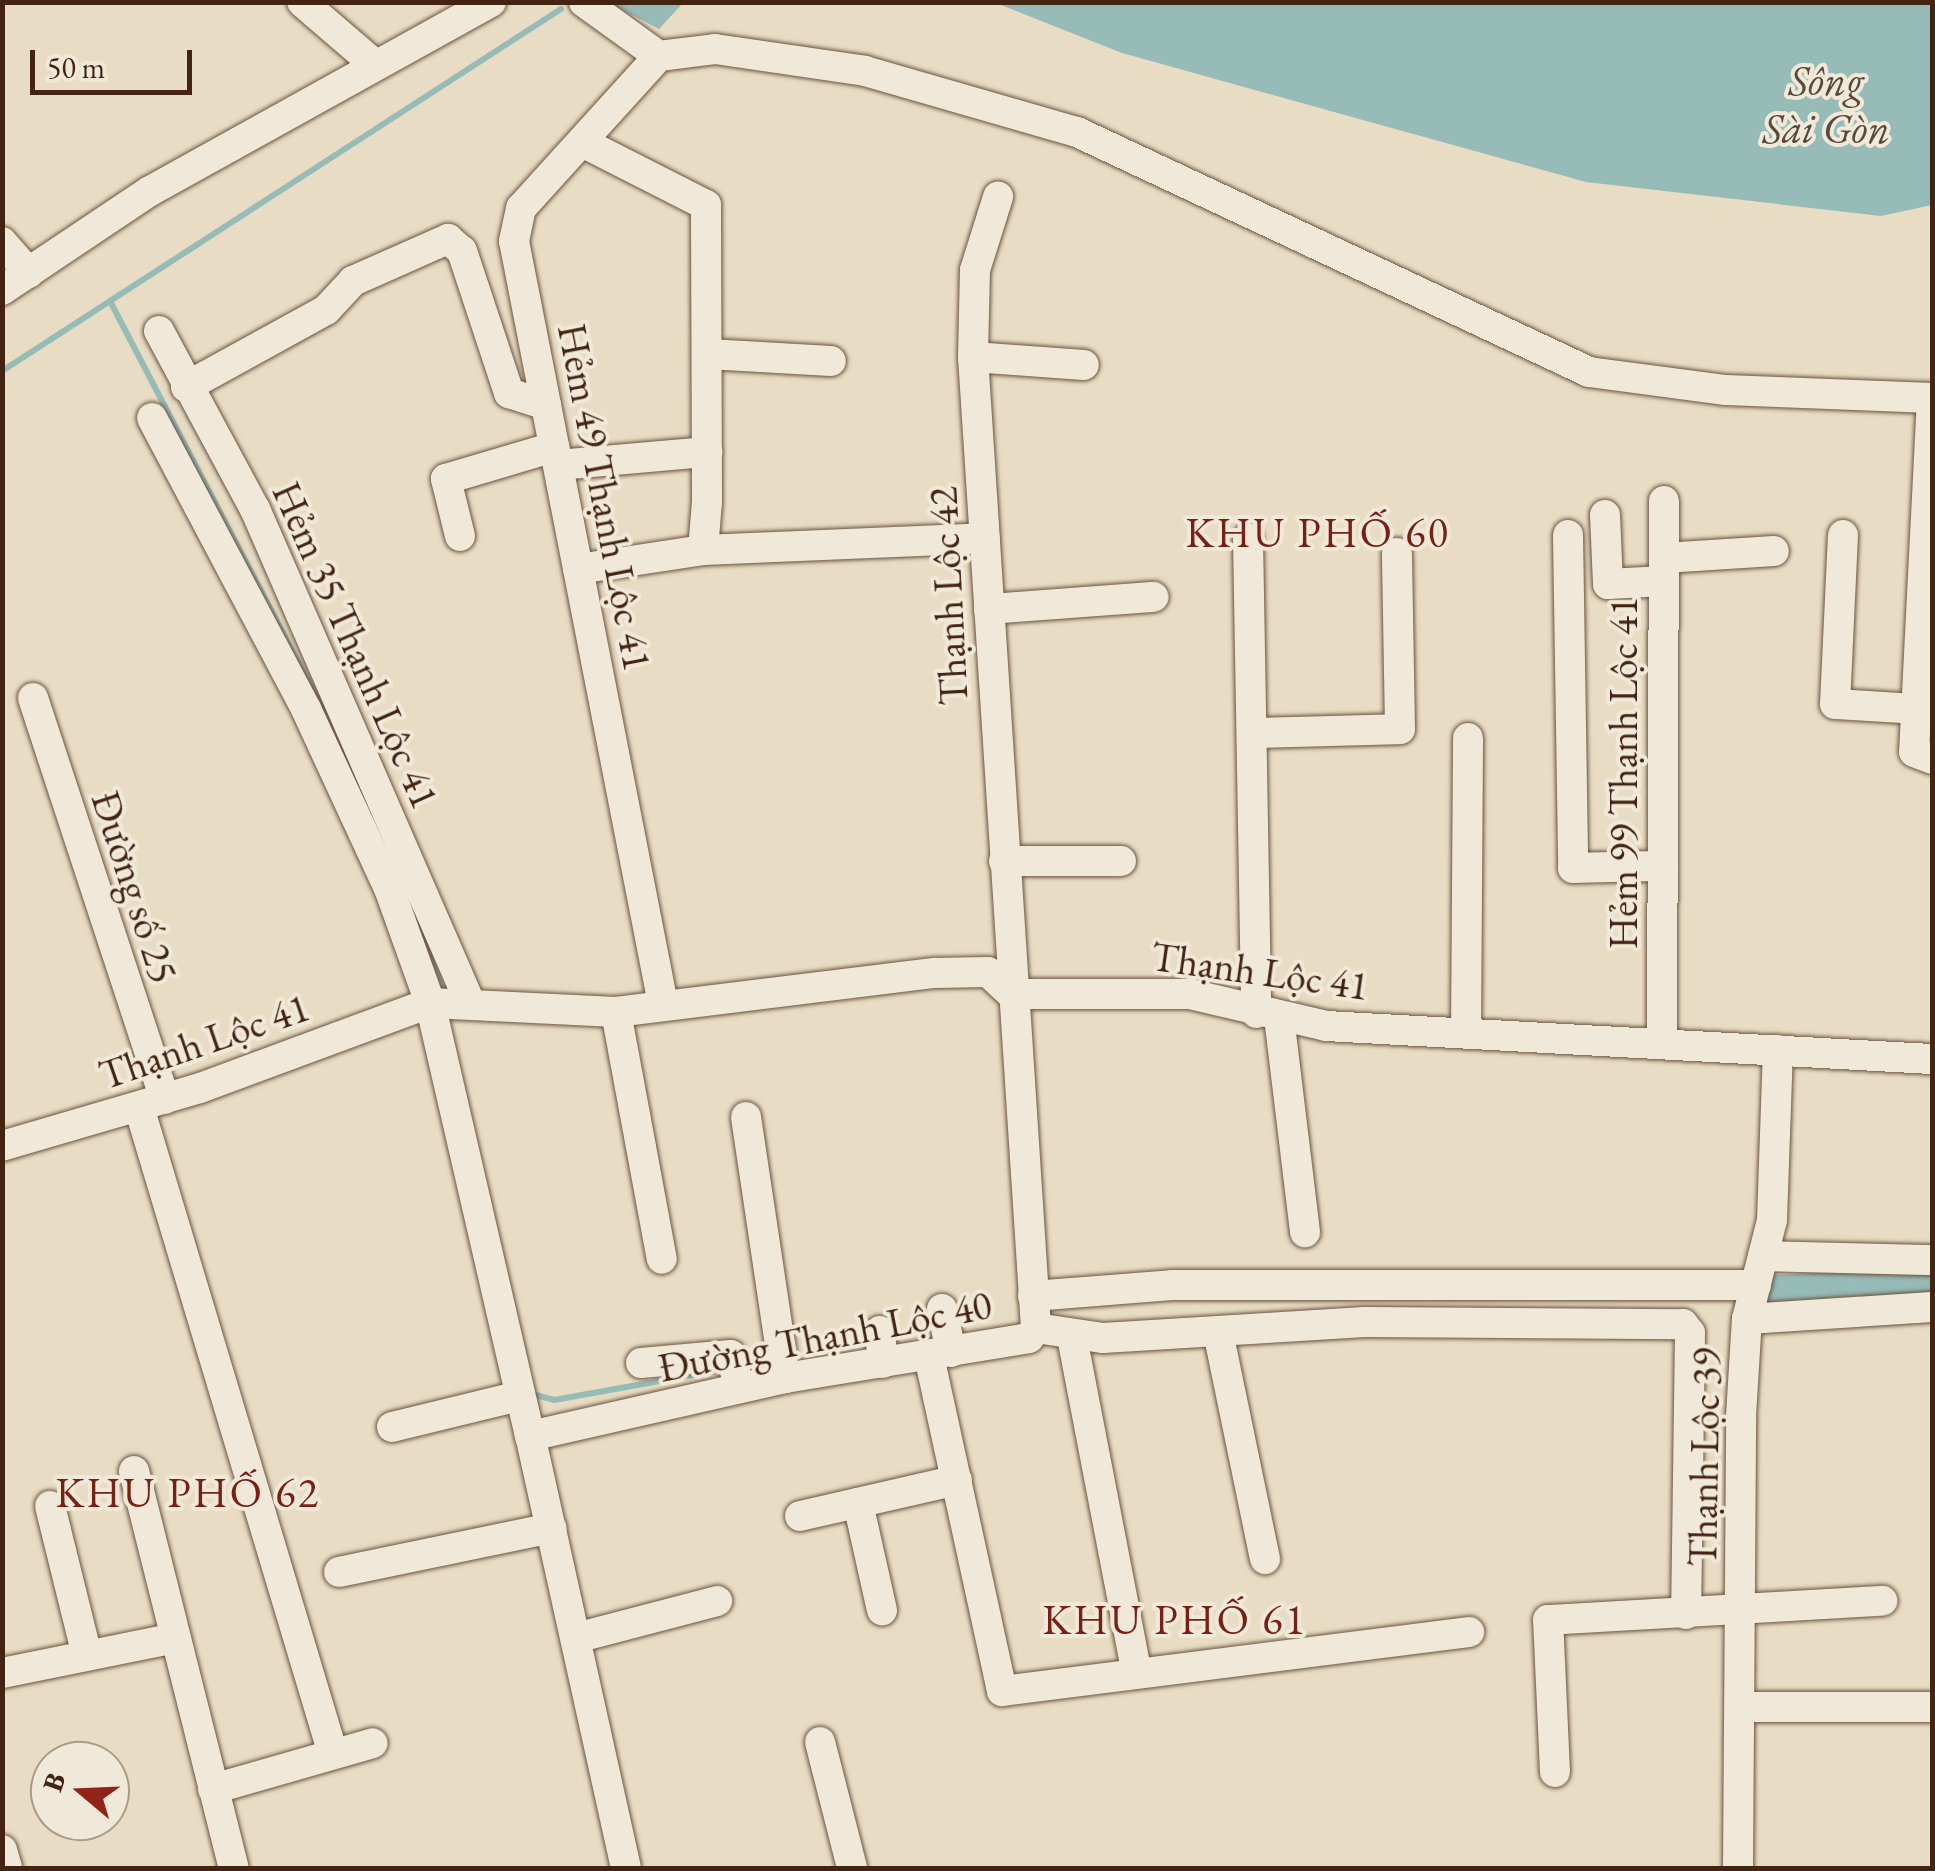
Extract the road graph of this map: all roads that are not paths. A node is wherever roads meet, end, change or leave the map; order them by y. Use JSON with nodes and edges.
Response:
{"nodes":[{"id":1,"x":302,"y":2,"type":"edge"},
{"id":2,"x":491,"y":2,"type":"edge"},
{"id":3,"x":584,"y":2,"type":"edge"},
{"id":4,"x":659,"y":56,"type":"junction"},
{"id":5,"x":374,"y":64,"type":"junction"},
{"id":6,"x":584,"y":142,"type":"junction"},
{"id":7,"x":998,"y":197,"type":"dead end"},
{"id":8,"x":2,"y":242,"type":"edge"},
{"id":9,"x":29,"y":272,"type":"junction"},
{"id":10,"x":2,"y":290,"type":"edge"},
{"id":11,"x":160,"y":330,"type":"dead end"},
{"id":12,"x":708,"y":354,"type":"junction"},
{"id":13,"x":973,"y":357,"type":"junction"},
{"id":14,"x":831,"y":361,"type":"dead end"},
{"id":15,"x":1084,"y":364,"type":"dead end"},
{"id":16,"x":186,"y":387,"type":"junction"},
{"id":17,"x":1932,"y":398,"type":"edge"},
{"id":18,"x":546,"y":405,"type":"junction"},
{"id":19,"x":152,"y":418,"type":"dead end"},
{"id":20,"x":707,"y":452,"type":"junction"},
{"id":21,"x":556,"y":456,"type":"junction"},
{"id":22,"x":1664,"y":501,"type":"dead end"},
{"id":23,"x":1605,"y":515,"type":"dead end"},
{"id":24,"x":1568,"y":535,"type":"dead end"},
{"id":25,"x":460,"y":536,"type":"dead end"},
{"id":26,"x":1843,"y":536,"type":"dead end"},
{"id":27,"x":985,"y":538,"type":"junction"},
{"id":28,"x":1248,"y":538,"type":"dead end"},
{"id":29,"x":703,"y":550,"type":"junction"},
{"id":30,"x":1774,"y":551,"type":"dead end"},
{"id":31,"x":1397,"y":553,"type":"dead end"},
{"id":32,"x":578,"y":569,"type":"junction"},
{"id":33,"x":1664,"y":570,"type":"junction"},
{"id":34,"x":1154,"y":597,"type":"dead end"},
{"id":35,"x":990,"y":609,"type":"junction"},
{"id":36,"x":33,"y":698,"type":"dead end"},
{"id":37,"x":1916,"y":709,"type":"junction"},
{"id":38,"x":1252,"y":733,"type":"junction"},
{"id":39,"x":1468,"y":738,"type":"dead end"},
{"id":40,"x":1932,"y":759,"type":"edge"},
{"id":41,"x":1121,"y":861,"type":"dead end"},
{"id":42,"x":1004,"y":862,"type":"junction"},
{"id":43,"x":1662,"y":866,"type":"junction"},
{"id":44,"x":1012,"y":994,"type":"junction"},
{"id":45,"x":468,"y":998,"type":"junction"},
{"id":46,"x":430,"y":1003,"type":"junction"},
{"id":47,"x":663,"y":1004,"type":"junction"},
{"id":48,"x":616,"y":1012,"type":"junction"},
{"id":49,"x":1268,"y":1015,"type":"junction"},
{"id":50,"x":1466,"y":1033,"type":"junction"},
{"id":51,"x":1662,"y":1044,"type":"junction"},
{"id":52,"x":1778,"y":1050,"type":"junction"},
{"id":53,"x":1932,"y":1059,"type":"edge"},
{"id":54,"x":152,"y":1103,"type":"junction"},
{"id":55,"x":746,"y":1117,"type":"dead end"},
{"id":56,"x":2,"y":1146,"type":"edge"},
{"id":57,"x":1306,"y":1232,"type":"dead end"},
{"id":58,"x":662,"y":1259,"type":"dead end"},
{"id":59,"x":1932,"y":1260,"type":"edge"},
{"id":60,"x":1759,"y":1270,"type":"junction"},
{"id":61,"x":1033,"y":1296,"type":"junction"},
{"id":62,"x":1932,"y":1307,"type":"edge"},
{"id":63,"x":942,"y":1309,"type":"dead end"},
{"id":64,"x":1747,"y":1319,"type":"junction"},
{"id":65,"x":1036,"y":1328,"type":"junction"},
{"id":66,"x":880,"y":1331,"type":"dead end"},
{"id":67,"x":1218,"y":1332,"type":"junction"},
{"id":68,"x":1072,"y":1337,"type":"junction"},
{"id":69,"x":940,"y":1354,"type":"junction"},
{"id":70,"x":641,"y":1363,"type":"dead end"},
{"id":71,"x":883,"y":1363,"type":"junction"},
{"id":72,"x":783,"y":1365,"type":"junction"},
{"id":73,"x":739,"y":1388,"type":"junction"},
{"id":74,"x":519,"y":1396,"type":"junction"},
{"id":75,"x":392,"y":1427,"type":"dead end"},
{"id":76,"x":530,"y":1436,"type":"junction"},
{"id":77,"x":134,"y":1471,"type":"dead end"},
{"id":78,"x":956,"y":1480,"type":"junction"},
{"id":79,"x":858,"y":1503,"type":"junction"},
{"id":80,"x":50,"y":1506,"type":"dead end"},
{"id":81,"x":800,"y":1516,"type":"dead end"},
{"id":82,"x":551,"y":1528,"type":"junction"},
{"id":83,"x":1265,"y":1559,"type":"dead end"},
{"id":84,"x":340,"y":1572,"type":"dead end"},
{"id":85,"x":1882,"y":1601,"type":"dead end"},
{"id":86,"x":717,"y":1602,"type":"dead end"},
{"id":87,"x":882,"y":1610,"type":"dead end"},
{"id":88,"x":1742,"y":1612,"type":"junction"},
{"id":89,"x":1686,"y":1614,"type":"junction"},
{"id":90,"x":1469,"y":1632,"type":"dead end"},
{"id":91,"x":175,"y":1638,"type":"junction"},
{"id":92,"x":576,"y":1638,"type":"junction"},
{"id":93,"x":87,"y":1656,"type":"junction"},
{"id":94,"x":1136,"y":1670,"type":"junction"},
{"id":95,"x":2,"y":1674,"type":"edge"},
{"id":96,"x":1741,"y":1707,"type":"junction"},
{"id":97,"x":1932,"y":1708,"type":"edge"},
{"id":98,"x":820,"y":1742,"type":"dead end"},
{"id":99,"x":373,"y":1743,"type":"dead end"},
{"id":100,"x":332,"y":1754,"type":"junction"},
{"id":101,"x":1555,"y":1772,"type":"dead end"},
{"id":102,"x":212,"y":1789,"type":"junction"},
{"id":103,"x":2,"y":1850,"type":"edge"},
{"id":104,"x":8,"y":1868,"type":"edge"},
{"id":105,"x":234,"y":1868,"type":"edge"},
{"id":106,"x":626,"y":1868,"type":"edge"},
{"id":107,"x":852,"y":1868,"type":"edge"},
{"id":108,"x":1738,"y":1868,"type":"edge"}],
"edges":[{"from":1,"to":5,"type":"street"},
{"from":2,"to":5,"type":"street"},
{"from":3,"to":4,"type":"street"},
{"from":4,"to":6,"type":"street","name":"Hẻm 49 Thạnh Lộc 41"},
{"from":4,"to":17,"type":"street"},
{"from":5,"to":9,"type":"street"},
{"from":6,"to":12,"type":"street"},
{"from":6,"to":18,"type":"street","name":"Hẻm 49 Thạnh Lộc 41"},
{"from":7,"to":13,"type":"street","name":"Thạnh Lộc 42"},
{"from":8,"to":9,"type":"street"},
{"from":9,"to":10,"type":"street"},
{"from":11,"to":16,"type":"street","name":"Hẻm 35 Thạnh Lộc 41"},
{"from":12,"to":14,"type":"street"},
{"from":12,"to":20,"type":"street"},
{"from":13,"to":15,"type":"street"},
{"from":13,"to":27,"type":"street","name":"Thạnh Lộc 42"},
{"from":16,"to":18,"type":"street"},
{"from":16,"to":45,"type":"street","name":"Hẻm 35 Thạnh Lộc 41"},
{"from":17,"to":37,"type":"street"},
{"from":18,"to":21,"type":"street","name":"Hẻm 49 Thạnh Lộc 41"},
{"from":19,"to":46,"type":"street"},
{"from":20,"to":21,"type":"street"},
{"from":20,"to":29,"type":"street"},
{"from":21,"to":25,"type":"street"},
{"from":21,"to":32,"type":"street","name":"Hẻm 49 Thạnh Lộc 41"},
{"from":22,"to":33,"type":"street","name":"Hẻm 99 Thạnh Lộc 41"},
{"from":23,"to":33,"type":"street"},
{"from":24,"to":43,"type":"street"},
{"from":26,"to":37,"type":"street"},
{"from":27,"to":29,"type":"street"},
{"from":27,"to":35,"type":"street","name":"Thạnh Lộc 42"},
{"from":28,"to":38,"type":"street"},
{"from":29,"to":32,"type":"street"},
{"from":30,"to":33,"type":"street"},
{"from":31,"to":38,"type":"street"},
{"from":32,"to":47,"type":"street","name":"Hẻm 49 Thạnh Lộc 41"},
{"from":33,"to":43,"type":"street","name":"Hẻm 99 Thạnh Lộc 41"},
{"from":34,"to":35,"type":"street"},
{"from":35,"to":42,"type":"street","name":"Thạnh Lộc 42"},
{"from":36,"to":54,"type":"street","name":"Đường số 25"},
{"from":37,"to":40,"type":"street"},
{"from":38,"to":49,"type":"street"},
{"from":39,"to":50,"type":"street"},
{"from":41,"to":42,"type":"street"},
{"from":42,"to":44,"type":"street","name":"Thạnh Lộc 42"},
{"from":43,"to":51,"type":"street","name":"Hẻm 99 Thạnh Lộc 41"},
{"from":44,"to":47,"type":"street","name":"Thạnh Lộc 41"},
{"from":44,"to":49,"type":"street","name":"Thạnh Lộc 41"},
{"from":44,"to":61,"type":"street","name":"Đường Thạnh Lộc 40"},
{"from":45,"to":46,"type":"street","name":"Thạnh Lộc 41"},
{"from":45,"to":48,"type":"street","name":"Thạnh Lộc 41"},
{"from":46,"to":54,"type":"street","name":"Thạnh Lộc 41"},
{"from":46,"to":74,"type":"street"},
{"from":47,"to":48,"type":"street","name":"Thạnh Lộc 41"},
{"from":48,"to":58,"type":"street"},
{"from":49,"to":50,"type":"street","name":"Thạnh Lộc 41"},
{"from":49,"to":57,"type":"street"},
{"from":50,"to":51,"type":"street","name":"Thạnh Lộc 41"},
{"from":51,"to":52,"type":"street","name":"Thạnh Lộc 41"},
{"from":52,"to":53,"type":"street","name":"Thạnh Lộc 41"},
{"from":52,"to":60,"type":"street","name":"Thạnh Lộc 39"},
{"from":54,"to":56,"type":"street","name":"Thạnh Lộc 41"},
{"from":54,"to":100,"type":"street","name":"Đường số 25"},
{"from":55,"to":72,"type":"street"},
{"from":59,"to":60,"type":"street"},
{"from":60,"to":61,"type":"street"},
{"from":60,"to":64,"type":"street","name":"Thạnh Lộc 39"},
{"from":61,"to":65,"type":"street","name":"Đường Thạnh Lộc 40"},
{"from":62,"to":64,"type":"street"},
{"from":63,"to":69,"type":"street"},
{"from":64,"to":88,"type":"street","name":"Thạnh Lộc 39"},
{"from":65,"to":68,"type":"street"},
{"from":65,"to":69,"type":"street","name":"Đường Thạnh Lộc 40"},
{"from":66,"to":71,"type":"street"},
{"from":67,"to":68,"type":"street"},
{"from":67,"to":83,"type":"street"},
{"from":67,"to":89,"type":"street"},
{"from":68,"to":94,"type":"street"},
{"from":69,"to":71,"type":"street","name":"Đường Thạnh Lộc 40"},
{"from":69,"to":78,"type":"street"},
{"from":70,"to":73,"type":"street"},
{"from":71,"to":72,"type":"street","name":"Đường Thạnh Lộc 40"},
{"from":72,"to":73,"type":"street","name":"Đường Thạnh Lộc 40"},
{"from":73,"to":76,"type":"street","name":"Đường Thạnh Lộc 40"},
{"from":74,"to":75,"type":"street"},
{"from":74,"to":76,"type":"street"},
{"from":76,"to":82,"type":"street"},
{"from":77,"to":91,"type":"street"},
{"from":78,"to":79,"type":"street"},
{"from":78,"to":94,"type":"street"},
{"from":79,"to":81,"type":"street"},
{"from":79,"to":87,"type":"street"},
{"from":80,"to":93,"type":"street"},
{"from":82,"to":84,"type":"street"},
{"from":82,"to":92,"type":"street"},
{"from":85,"to":88,"type":"street"},
{"from":86,"to":92,"type":"street"},
{"from":88,"to":89,"type":"street"},
{"from":88,"to":96,"type":"street","name":"Thạnh Lộc 39"},
{"from":89,"to":101,"type":"street"},
{"from":90,"to":94,"type":"street"},
{"from":91,"to":93,"type":"street"},
{"from":91,"to":102,"type":"street"},
{"from":92,"to":106,"type":"street"},
{"from":93,"to":95,"type":"street"},
{"from":96,"to":97,"type":"street"},
{"from":96,"to":108,"type":"street","name":"Thạnh Lộc 39"},
{"from":98,"to":107,"type":"street"},
{"from":99,"to":100,"type":"street"},
{"from":100,"to":102,"type":"street"},
{"from":102,"to":105,"type":"street"},
{"from":103,"to":104,"type":"street"}]}
